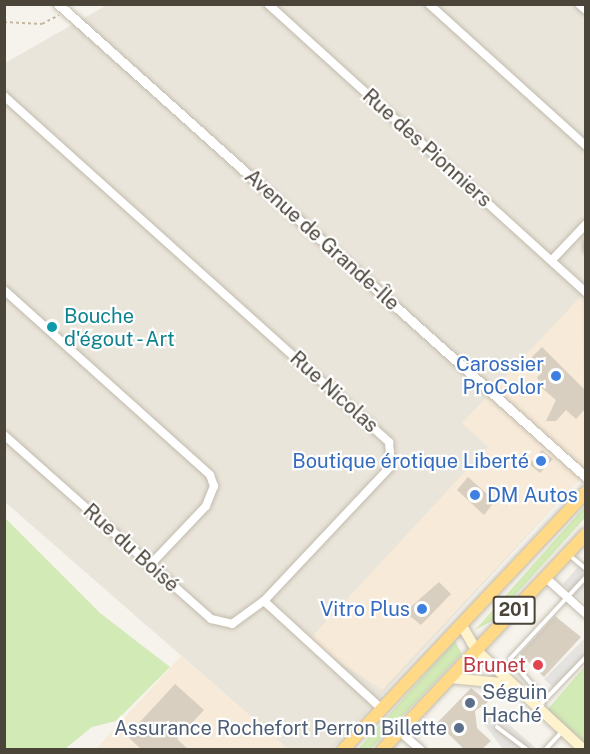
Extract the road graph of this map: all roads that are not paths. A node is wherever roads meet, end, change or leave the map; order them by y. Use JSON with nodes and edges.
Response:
{"nodes":[{"id":1,"x":268,"y":4,"type":"edge"},
{"id":2,"x":429,"y":4,"type":"edge"},
{"id":3,"x":579,"y":4,"type":"edge"},
{"id":4,"x":62,"y":7,"type":"edge"},
{"id":5,"x":585,"y":10,"type":"edge"},
{"id":6,"x":4,"y":96,"type":"edge"},
{"id":7,"x":585,"y":146,"type":"edge"},
{"id":8,"x":585,"y":224,"type":"edge"},
{"id":9,"x":585,"y":242,"type":"edge"},
{"id":10,"x":585,"y":250,"type":"edge"},
{"id":11,"x":552,"y":260,"type":"junction"},
{"id":12,"x":4,"y":290,"type":"edge"},
{"id":13,"x":585,"y":292,"type":"edge"},
{"id":14,"x":4,"y":435,"type":"edge"},
{"id":15,"x":585,"y":477,"type":"edge"},
{"id":16,"x":585,"y":492,"type":"edge"},
{"id":17,"x":585,"y":534,"type":"edge"},
{"id":18,"x":567,"y":553,"type":"junction"},
{"id":19,"x":150,"y":565,"type":"junction"},
{"id":20,"x":585,"y":570,"type":"edge"},
{"id":21,"x":545,"y":577,"type":"junction"},
{"id":22,"x":585,"y":577,"type":"edge"},
{"id":23,"x":569,"y":598,"type":"junction"},
{"id":24,"x":264,"y":601,"type":"junction"},
{"id":25,"x":585,"y":614,"type":"edge"},
{"id":26,"x":461,"y":624,"type":"junction"},
{"id":27,"x":476,"y":650,"type":"junction"},
{"id":28,"x":585,"y":657,"type":"edge"},
{"id":29,"x":450,"y":678,"type":"junction"},
{"id":30,"x":512,"y":684,"type":"junction"},
{"id":31,"x":541,"y":703,"type":"junction"},
{"id":32,"x":382,"y":709,"type":"junction"},
{"id":33,"x":497,"y":726,"type":"dead end"},
{"id":34,"x":399,"y":731,"type":"junction"},
{"id":35,"x":564,"y":731,"type":"junction"},
{"id":36,"x":343,"y":750,"type":"edge"},
{"id":37,"x":382,"y":750,"type":"edge"},
{"id":38,"x":421,"y":750,"type":"edge"},
{"id":39,"x":527,"y":750,"type":"edge"},
{"id":40,"x":545,"y":750,"type":"edge"},
{"id":41,"x":584,"y":750,"type":"edge"}],
"edges":[{"from":1,"to":11,"type":"street","name":"Rue des Pionniers"},
{"from":2,"to":7,"type":"street"},
{"from":3,"to":5,"type":"street"},
{"from":4,"to":15,"type":"street","name":"Avenue de Grande-Île"},
{"from":6,"to":24,"type":"street","name":"Rue Nicolas"},
{"from":8,"to":11,"type":"street"},
{"from":9,"to":10,"type":"lane"},
{"from":11,"to":13,"type":"street","name":"Rue des Pionniers"},
{"from":12,"to":19,"type":"street"},
{"from":14,"to":19,"type":"street","name":"Rue du Boisé"},
{"from":16,"to":26,"type":"highway","number":"201"},
{"from":17,"to":18,"type":"highway","number":"201"},
{"from":18,"to":20,"type":"lane"},
{"from":18,"to":21,"type":"highway","number":"201"},
{"from":19,"to":24,"type":"street","name":"Rue du Boisé"},
{"from":21,"to":23,"type":"street"},
{"from":21,"to":27,"type":"highway","number":"201"},
{"from":22,"to":23,"type":"lane"},
{"from":23,"to":25,"type":"street"},
{"from":23,"to":31,"type":"lane"},
{"from":24,"to":32,"type":"street"},
{"from":26,"to":27,"type":"main road"},
{"from":26,"to":32,"type":"highway","number":"201"},
{"from":27,"to":29,"type":"highway","number":"201"},
{"from":27,"to":30,"type":"main road"},
{"from":28,"to":31,"type":"lane"},
{"from":29,"to":30,"type":"main road"},
{"from":29,"to":34,"type":"highway","number":"201"},
{"from":30,"to":31,"type":"main road"},
{"from":31,"to":35,"type":"main road"},
{"from":32,"to":36,"type":"highway","number":"201"},
{"from":33,"to":39,"type":"lane"},
{"from":34,"to":37,"type":"highway","number":"201"},
{"from":34,"to":38,"type":"street"},
{"from":35,"to":40,"type":"lane"},
{"from":35,"to":41,"type":"main road"}]}
